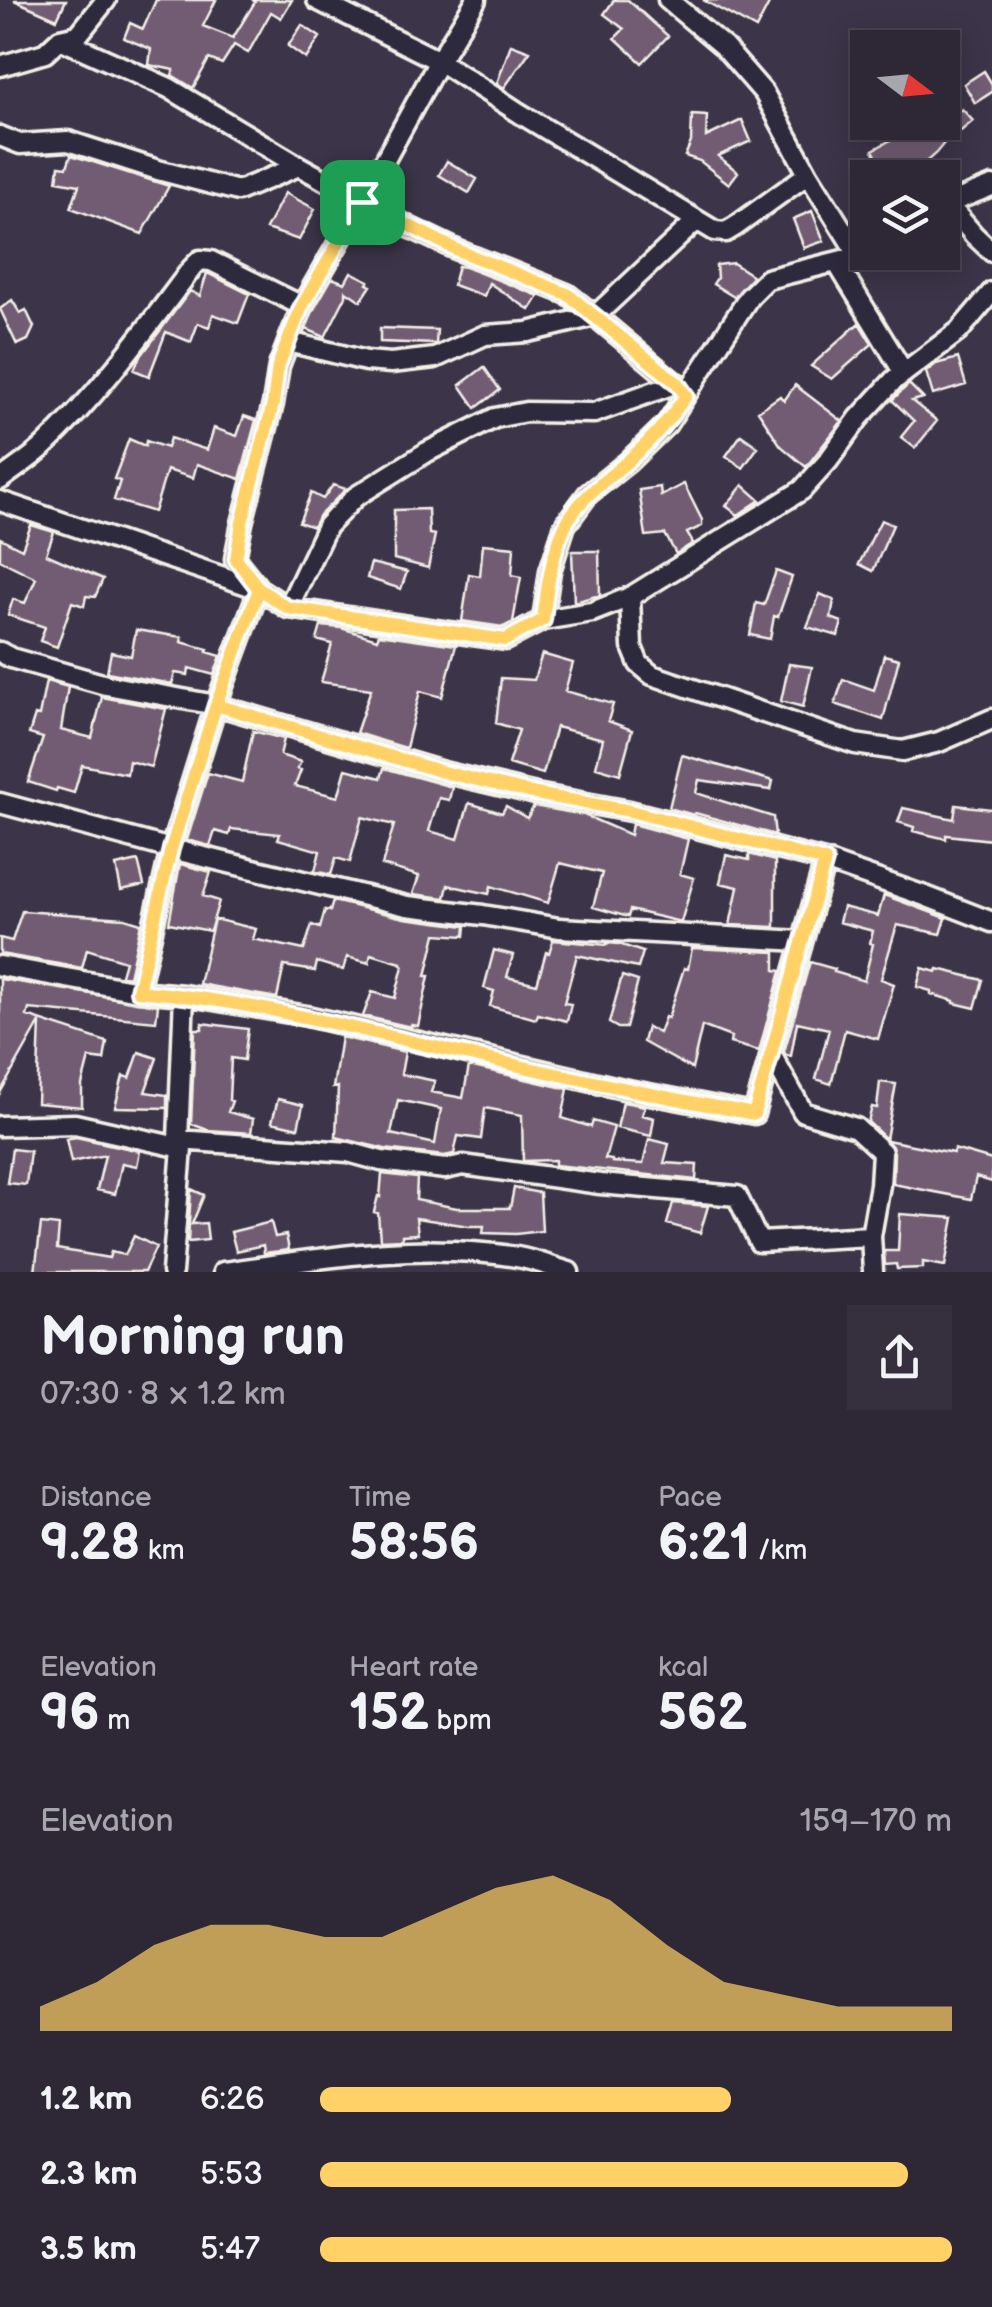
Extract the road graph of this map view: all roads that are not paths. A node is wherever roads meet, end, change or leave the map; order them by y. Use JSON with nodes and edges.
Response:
{"nodes":[{"id":1,"x":106,"y":0,"type":"edge"},
{"id":2,"x":317,"y":0,"type":"edge"},
{"id":3,"x":476,"y":0,"type":"edge"},
{"id":4,"x":668,"y":0,"type":"edge"},
{"id":5,"x":347,"y":7,"type":"edge"},
{"id":6,"x":60,"y":39,"type":"junction"},
{"id":7,"x":439,"y":61,"type":"junction"},
{"id":8,"x":0,"y":66,"type":"edge"},
{"id":9,"x":0,"y":136,"type":"edge"},
{"id":10,"x":298,"y":166,"type":"junction"},
{"id":11,"x":808,"y":174,"type":"junction"},
{"id":12,"x":992,"y":186,"type":"edge"},
{"id":13,"x":960,"y":199,"type":"edge"},
{"id":14,"x":362,"y":202,"type":"junction"},
{"id":15,"x":696,"y":221,"type":"junction"},
{"id":16,"x":960,"y":221,"type":"edge"},
{"id":17,"x":850,"y":235,"type":"edge"},
{"id":18,"x":992,"y":252,"type":"edge"},
{"id":19,"x":850,"y":258,"type":"edge"},
{"id":20,"x":837,"y":263,"type":"junction"},
{"id":21,"x":992,"y":292,"type":"edge"},
{"id":22,"x":302,"y":306,"type":"junction"},
{"id":23,"x":595,"y":316,"type":"junction"},
{"id":24,"x":289,"y":342,"type":"junction"},
{"id":25,"x":904,"y":373,"type":"junction"},
{"id":26,"x":682,"y":389,"type":"junction"},
{"id":27,"x":0,"y":480,"type":"edge"},
{"id":28,"x":0,"y":501,"type":"edge"},
{"id":29,"x":259,"y":589,"type":"junction"},
{"id":30,"x":630,"y":598,"type":"junction"},
{"id":31,"x":288,"y":608,"type":"junction"},
{"id":32,"x":543,"y":620,"type":"junction"},
{"id":33,"x":0,"y":652,"type":"edge"},
{"id":34,"x":216,"y":705,"type":"junction"},
{"id":35,"x":992,"y":720,"type":"edge"},
{"id":36,"x":0,"y":803,"type":"edge"},
{"id":37,"x":171,"y":849,"type":"junction"},
{"id":38,"x":825,"y":861,"type":"junction"},
{"id":39,"x":992,"y":922,"type":"edge"},
{"id":40,"x":802,"y":941,"type":"junction"},
{"id":41,"x":0,"y":966,"type":"edge"},
{"id":42,"x":138,"y":991,"type":"junction"},
{"id":43,"x":184,"y":995,"type":"junction"},
{"id":44,"x":771,"y":1054,"type":"junction"},
{"id":45,"x":0,"y":1126,"type":"edge"},
{"id":46,"x":180,"y":1144,"type":"junction"},
{"id":47,"x":871,"y":1236,"type":"junction"},
{"id":48,"x":172,"y":1272,"type":"edge"},
{"id":49,"x":223,"y":1272,"type":"edge"},
{"id":50,"x":569,"y":1272,"type":"edge"},
{"id":51,"x":873,"y":1272,"type":"edge"}],
"edges":[{"from":1,"to":6,"type":"street"},
{"from":2,"to":5,"type":"street"},
{"from":3,"to":7,"type":"street"},
{"from":4,"to":11,"type":"street"},
{"from":5,"to":7,"type":"street"},
{"from":6,"to":8,"type":"street"},
{"from":6,"to":10,"type":"street"},
{"from":7,"to":14,"type":"street"},
{"from":7,"to":15,"type":"street"},
{"from":9,"to":10,"type":"street"},
{"from":10,"to":14,"type":"street"},
{"from":11,"to":15,"type":"street"},
{"from":11,"to":17,"type":"street"},
{"from":12,"to":13,"type":"street"},
{"from":14,"to":22,"type":"street"},
{"from":14,"to":23,"type":"street"},
{"from":15,"to":23,"type":"street"},
{"from":16,"to":18,"type":"street"},
{"from":19,"to":20,"type":"street"},
{"from":20,"to":25,"type":"street"},
{"from":20,"to":26,"type":"street"},
{"from":21,"to":25,"type":"street"},
{"from":22,"to":24,"type":"street"},
{"from":22,"to":27,"type":"street"},
{"from":23,"to":24,"type":"street"},
{"from":23,"to":26,"type":"street"},
{"from":24,"to":29,"type":"street"},
{"from":25,"to":30,"type":"street"},
{"from":26,"to":31,"type":"street"},
{"from":26,"to":32,"type":"street"},
{"from":28,"to":29,"type":"street"},
{"from":29,"to":31,"type":"street"},
{"from":29,"to":34,"type":"street"},
{"from":30,"to":32,"type":"street"},
{"from":30,"to":35,"type":"street"},
{"from":31,"to":32,"type":"street"},
{"from":33,"to":34,"type":"street"},
{"from":34,"to":37,"type":"street"},
{"from":34,"to":38,"type":"street"},
{"from":36,"to":37,"type":"street"},
{"from":37,"to":40,"type":"street"},
{"from":37,"to":42,"type":"street"},
{"from":38,"to":39,"type":"street"},
{"from":38,"to":40,"type":"street"},
{"from":40,"to":44,"type":"street"},
{"from":41,"to":42,"type":"street"},
{"from":42,"to":43,"type":"street"},
{"from":43,"to":44,"type":"street"},
{"from":43,"to":46,"type":"street"},
{"from":44,"to":47,"type":"street"},
{"from":45,"to":46,"type":"street"},
{"from":46,"to":47,"type":"street"},
{"from":46,"to":48,"type":"street"},
{"from":47,"to":51,"type":"street"},
{"from":49,"to":50,"type":"street"}]}
